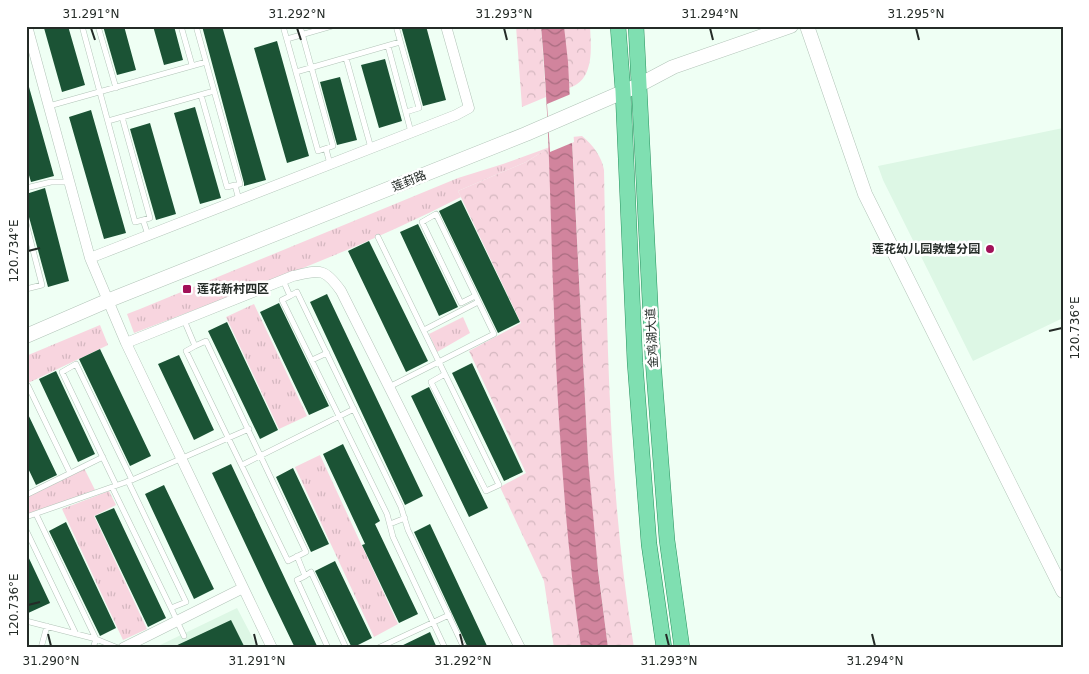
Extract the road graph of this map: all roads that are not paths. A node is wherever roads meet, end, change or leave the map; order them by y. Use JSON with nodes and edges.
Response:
{"nodes":[{"id":1,"x":82,"y":26,"type":"edge"},
{"id":2,"x":98,"y":26,"type":"edge"},
{"id":3,"x":181,"y":26,"type":"edge"},
{"id":4,"x":196,"y":26,"type":"edge"},
{"id":5,"x":284,"y":26,"type":"edge"},
{"id":6,"x":300,"y":26,"type":"edge"},
{"id":7,"x":332,"y":26,"type":"edge"},
{"id":8,"x":396,"y":26,"type":"edge"},
{"id":9,"x":446,"y":26,"type":"edge"},
{"id":10,"x":618,"y":26,"type":"edge"},
{"id":11,"x":636,"y":26,"type":"edge"},
{"id":12,"x":791,"y":26,"type":"edge"},
{"id":13,"x":807,"y":26,"type":"edge"},
{"id":14,"x":27,"y":31,"type":"edge"},
{"id":15,"x":303,"y":34,"type":"junction"},
{"id":16,"x":287,"y":39,"type":"junction"},
{"id":17,"x":400,"y":42,"type":"junction"},
{"id":18,"x":388,"y":46,"type":"junction"},
{"id":19,"x":346,"y":58,"type":"junction"},
{"id":20,"x":206,"y":62,"type":"junction"},
{"id":21,"x":192,"y":66,"type":"junction"},
{"id":22,"x":312,"y":68,"type":"junction"},
{"id":23,"x":296,"y":72,"type":"junction"},
{"id":24,"x":639,"y":85,"type":"junction"},
{"id":25,"x":116,"y":88,"type":"junction"},
{"id":26,"x":214,"y":91,"type":"junction"},
{"id":27,"x":623,"y":91,"type":"junction"},
{"id":28,"x":100,"y":92,"type":"junction"},
{"id":29,"x":201,"y":94,"type":"junction"},
{"id":30,"x":49,"y":106,"type":"junction"},
{"id":31,"x":406,"y":112,"type":"junction"},
{"id":32,"x":122,"y":117,"type":"junction"},
{"id":33,"x":108,"y":121,"type":"junction"},
{"id":34,"x":411,"y":132,"type":"junction"},
{"id":35,"x":326,"y":148,"type":"junction"},
{"id":36,"x":371,"y":148,"type":"junction"},
{"id":37,"x":330,"y":164,"type":"junction"},
{"id":38,"x":70,"y":182,"type":"junction"},
{"id":39,"x":235,"y":185,"type":"junction"},
{"id":40,"x":27,"y":187,"type":"edge"},
{"id":41,"x":239,"y":200,"type":"junction"},
{"id":42,"x":143,"y":220,"type":"junction"},
{"id":43,"x":26,"y":223,"type":"edge"},
{"id":44,"x":148,"y":236,"type":"junction"},
{"id":45,"x":378,"y":237,"type":"dead end"},
{"id":46,"x":90,"y":258,"type":"junction"},
{"id":47,"x":283,"y":280,"type":"junction"},
{"id":48,"x":26,"y":289,"type":"edge"},
{"id":49,"x":290,"y":296,"type":"junction"},
{"id":50,"x":475,"y":296,"type":"junction"},
{"id":51,"x":107,"y":300,"type":"junction"},
{"id":52,"x":478,"y":302,"type":"junction"},
{"id":53,"x":183,"y":320,"type":"junction"},
{"id":54,"x":424,"y":330,"type":"junction"},
{"id":55,"x":26,"y":336,"type":"edge"},
{"id":56,"x":126,"y":343,"type":"junction"},
{"id":57,"x":196,"y":346,"type":"junction"},
{"id":58,"x":327,"y":353,"type":"junction"},
{"id":59,"x":312,"y":360,"type":"junction"},
{"id":60,"x":439,"y":362,"type":"junction"},
{"id":61,"x":445,"y":374,"type":"junction"},
{"id":62,"x":28,"y":386,"type":"dead end"},
{"id":63,"x":389,"y":387,"type":"junction"},
{"id":64,"x":354,"y":409,"type":"junction"},
{"id":65,"x":340,"y":416,"type":"junction"},
{"id":66,"x":249,"y":429,"type":"junction"},
{"id":67,"x":228,"y":438,"type":"junction"},
{"id":68,"x":262,"y":455,"type":"junction"},
{"id":69,"x":103,"y":457,"type":"junction"},
{"id":70,"x":182,"y":460,"type":"junction"},
{"id":71,"x":242,"y":465,"type":"junction"},
{"id":72,"x":70,"y":473,"type":"junction"},
{"id":73,"x":130,"y":481,"type":"junction"},
{"id":74,"x":114,"y":486,"type":"junction"},
{"id":75,"x":26,"y":495,"type":"edge"},
{"id":76,"x":36,"y":514,"type":"junction"},
{"id":77,"x":26,"y":517,"type":"edge"},
{"id":78,"x":405,"y":518,"type":"junction"},
{"id":79,"x":390,"y":524,"type":"junction"},
{"id":80,"x":26,"y":530,"type":"edge"},
{"id":81,"x":297,"y":556,"type":"junction"},
{"id":82,"x":305,"y":576,"type":"junction"},
{"id":83,"x":243,"y":588,"type":"junction"},
{"id":84,"x":1063,"y":591,"type":"edge"},
{"id":85,"x":171,"y":608,"type":"junction"},
{"id":86,"x":449,"y":615,"type":"junction"},
{"id":87,"x":177,"y":620,"type":"junction"},
{"id":88,"x":26,"y":621,"type":"edge"},
{"id":89,"x":433,"y":622,"type":"junction"},
{"id":90,"x":47,"y":626,"type":"junction"},
{"id":91,"x":76,"y":634,"type":"junction"},
{"id":92,"x":184,"y":636,"type":"dead end"},
{"id":93,"x":96,"y":639,"type":"junction"},
{"id":94,"x":42,"y":648,"type":"edge"},
{"id":95,"x":93,"y":648,"type":"edge"},
{"id":96,"x":118,"y":648,"type":"edge"},
{"id":97,"x":122,"y":648,"type":"edge"},
{"id":98,"x":272,"y":648,"type":"edge"},
{"id":99,"x":328,"y":648,"type":"edge"},
{"id":100,"x":346,"y":648,"type":"edge"},
{"id":101,"x":378,"y":648,"type":"edge"},
{"id":102,"x":446,"y":648,"type":"edge"},
{"id":103,"x":463,"y":648,"type":"edge"},
{"id":104,"x":520,"y":648,"type":"edge"},
{"id":105,"x":664,"y":648,"type":"edge"},
{"id":106,"x":682,"y":648,"type":"edge"}],
"edges":[{"from":1,"to":28,"type":"lane"},
{"from":2,"to":25,"type":"lane"},
{"from":3,"to":21,"type":"lane"},
{"from":4,"to":20,"type":"lane"},
{"from":5,"to":16,"type":"lane"},
{"from":6,"to":15,"type":"lane"},
{"from":7,"to":15,"type":"lane"},
{"from":8,"to":17,"type":"lane"},
{"from":9,"to":34,"type":"street"},
{"from":10,"to":27,"type":"main road","name":"金鸡湖大道"},
{"from":11,"to":24,"type":"main road","name":"金鸡湖大道"},
{"from":12,"to":24,"type":"main road","name":"莲葑路"},
{"from":13,"to":84,"type":"main road"},
{"from":14,"to":30,"type":"street"},
{"from":15,"to":16,"type":"lane"},
{"from":15,"to":22,"type":"lane"},
{"from":16,"to":23,"type":"lane"},
{"from":17,"to":18,"type":"lane"},
{"from":17,"to":31,"type":"lane"},
{"from":18,"to":19,"type":"lane"},
{"from":18,"to":31,"type":"lane"},
{"from":19,"to":22,"type":"lane"},
{"from":19,"to":36,"type":"lane"},
{"from":20,"to":21,"type":"lane"},
{"from":20,"to":26,"type":"lane"},
{"from":21,"to":25,"type":"lane"},
{"from":22,"to":23,"type":"lane"},
{"from":22,"to":35,"type":"lane"},
{"from":23,"to":35,"type":"lane"},
{"from":24,"to":27,"type":"main road","name":"莲葑路"},
{"from":24,"to":106,"type":"main road","name":"金鸡湖大道"},
{"from":25,"to":28,"type":"lane"},
{"from":26,"to":29,"type":"lane"},
{"from":26,"to":39,"type":"lane"},
{"from":27,"to":51,"type":"main road","name":"莲葑路"},
{"from":27,"to":105,"type":"main road","name":"金鸡湖大道"},
{"from":28,"to":30,"type":"lane"},
{"from":28,"to":33,"type":"lane"},
{"from":29,"to":32,"type":"lane"},
{"from":29,"to":39,"type":"lane"},
{"from":30,"to":38,"type":"street"},
{"from":31,"to":34,"type":"lane"},
{"from":32,"to":33,"type":"lane"},
{"from":32,"to":42,"type":"lane"},
{"from":33,"to":42,"type":"lane"},
{"from":34,"to":36,"type":"street"},
{"from":35,"to":37,"type":"lane"},
{"from":36,"to":37,"type":"street"},
{"from":37,"to":41,"type":"street"},
{"from":38,"to":40,"type":"lane"},
{"from":38,"to":46,"type":"street"},
{"from":39,"to":41,"type":"lane"},
{"from":41,"to":44,"type":"street"},
{"from":42,"to":44,"type":"lane"},
{"from":43,"to":48,"type":"lane"},
{"from":44,"to":46,"type":"street"},
{"from":45,"to":54,"type":"lane"},
{"from":46,"to":51,"type":"street"},
{"from":47,"to":49,"type":"lane"},
{"from":47,"to":53,"type":"street"},
{"from":47,"to":63,"type":"street"},
{"from":49,"to":58,"type":"lane"},
{"from":49,"to":59,"type":"lane"},
{"from":50,"to":50,"type":"lane"},
{"from":50,"to":52,"type":"lane"},
{"from":51,"to":55,"type":"main road","name":"莲葑路"},
{"from":51,"to":56,"type":"street"},
{"from":52,"to":54,"type":"lane"},
{"from":52,"to":60,"type":"lane"},
{"from":53,"to":56,"type":"street"},
{"from":53,"to":57,"type":"lane"},
{"from":54,"to":60,"type":"lane"},
{"from":56,"to":70,"type":"street"},
{"from":57,"to":66,"type":"lane"},
{"from":57,"to":67,"type":"lane"},
{"from":58,"to":59,"type":"lane"},
{"from":58,"to":64,"type":"lane"},
{"from":59,"to":65,"type":"lane"},
{"from":60,"to":61,"type":"lane"},
{"from":60,"to":63,"type":"lane"},
{"from":61,"to":61,"type":"lane"},
{"from":62,"to":72,"type":"lane"},
{"from":63,"to":104,"type":"street"},
{"from":64,"to":65,"type":"lane"},
{"from":64,"to":78,"type":"lane"},
{"from":65,"to":68,"type":"lane"},
{"from":65,"to":79,"type":"lane"},
{"from":66,"to":67,"type":"lane"},
{"from":66,"to":68,"type":"lane"},
{"from":67,"to":70,"type":"lane"},
{"from":67,"to":71,"type":"lane"},
{"from":68,"to":71,"type":"lane"},
{"from":68,"to":81,"type":"lane"},
{"from":69,"to":72,"type":"lane"},
{"from":69,"to":73,"type":"lane"},
{"from":69,"to":74,"type":"lane"},
{"from":70,"to":73,"type":"lane"},
{"from":70,"to":83,"type":"street"},
{"from":71,"to":81,"type":"lane"},
{"from":72,"to":75,"type":"lane"},
{"from":73,"to":74,"type":"lane"},
{"from":73,"to":85,"type":"lane"},
{"from":74,"to":76,"type":"lane"},
{"from":74,"to":85,"type":"lane"},
{"from":76,"to":77,"type":"lane"},
{"from":76,"to":93,"type":"lane"},
{"from":78,"to":79,"type":"lane"},
{"from":78,"to":86,"type":"lane"},
{"from":79,"to":89,"type":"lane"},
{"from":80,"to":91,"type":"lane"},
{"from":81,"to":82,"type":"lane"},
{"from":82,"to":99,"type":"lane"},
{"from":82,"to":100,"type":"lane"},
{"from":83,"to":87,"type":"street"},
{"from":83,"to":98,"type":"street"},
{"from":85,"to":87,"type":"lane"},
{"from":86,"to":89,"type":"lane"},
{"from":86,"to":103,"type":"lane"},
{"from":87,"to":92,"type":"lane"},
{"from":87,"to":97,"type":"street"},
{"from":88,"to":90,"type":"lane"},
{"from":89,"to":101,"type":"lane"},
{"from":89,"to":102,"type":"lane"},
{"from":90,"to":91,"type":"lane"},
{"from":90,"to":94,"type":"lane"},
{"from":91,"to":93,"type":"lane"},
{"from":93,"to":95,"type":"lane"},
{"from":93,"to":96,"type":"lane"}]}
